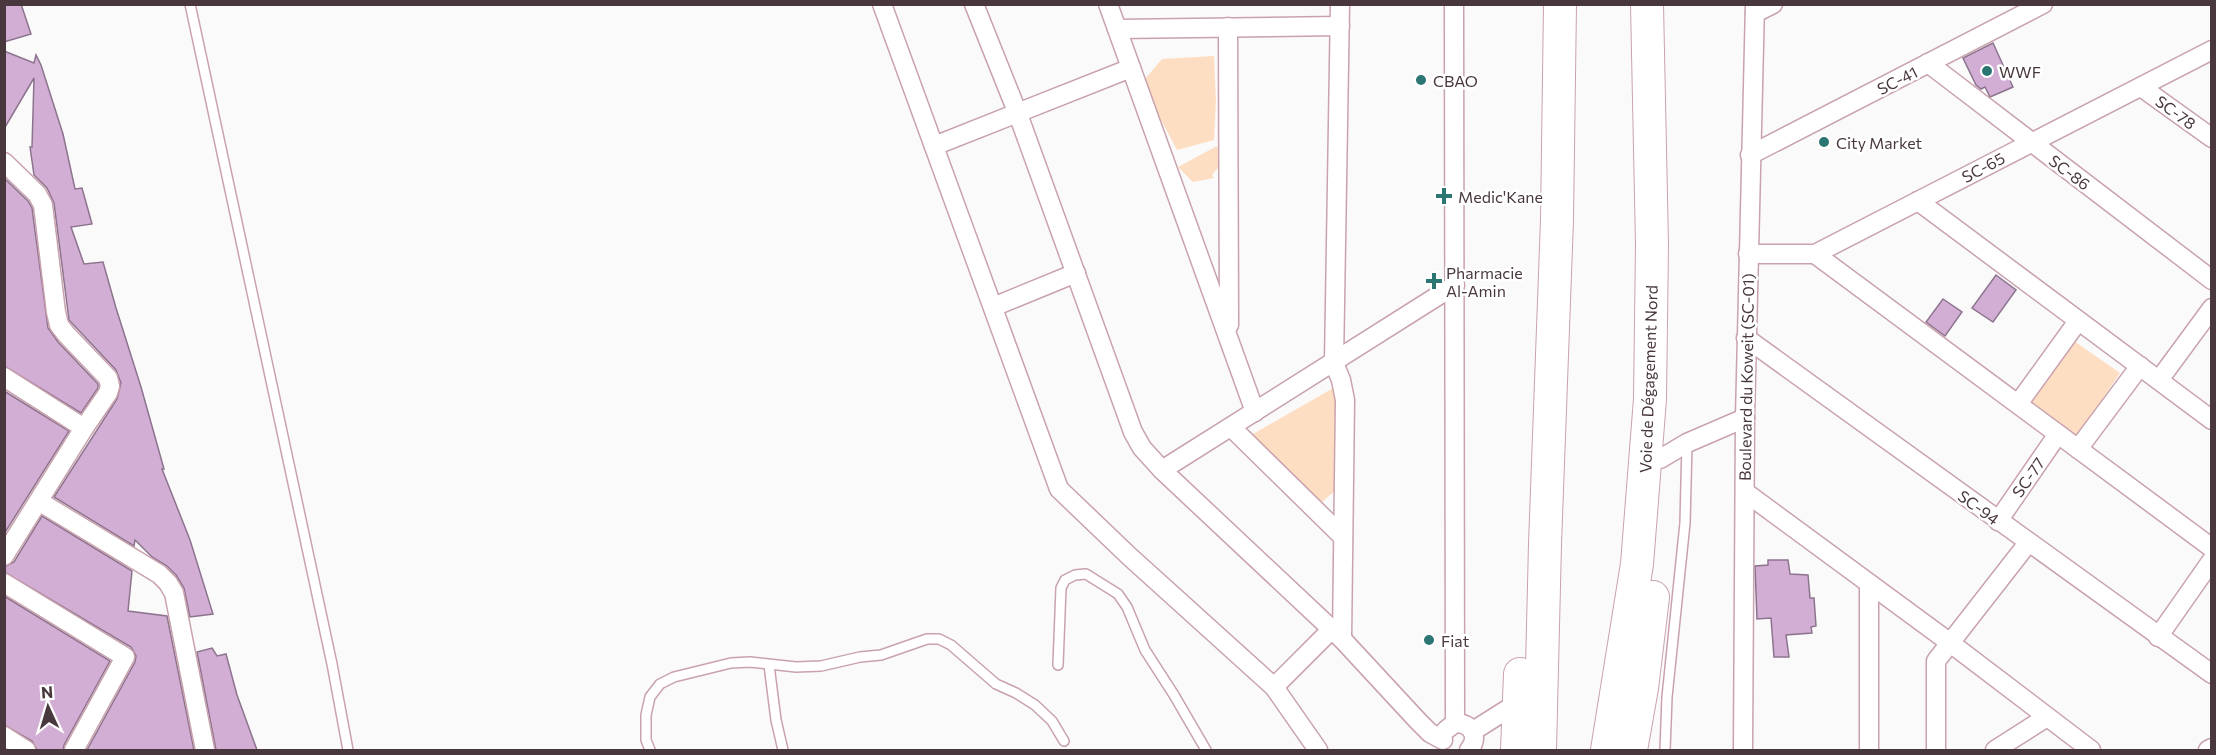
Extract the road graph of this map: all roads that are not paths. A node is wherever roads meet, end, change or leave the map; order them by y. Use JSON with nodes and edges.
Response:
{"nodes":[{"id":1,"x":190,"y":4,"type":"edge"},
{"id":2,"x":882,"y":4,"type":"edge"},
{"id":3,"x":974,"y":4,"type":"edge"},
{"id":4,"x":1108,"y":4,"type":"edge"},
{"id":5,"x":1340,"y":4,"type":"edge"},
{"id":6,"x":1454,"y":4,"type":"edge"},
{"id":7,"x":1560,"y":4,"type":"edge"},
{"id":8,"x":1647,"y":4,"type":"edge"},
{"id":9,"x":1773,"y":4,"type":"edge"},
{"id":10,"x":2043,"y":4,"type":"edge"},
{"id":11,"x":1755,"y":9,"type":"edge"},
{"id":12,"x":1340,"y":26,"type":"junction"},
{"id":13,"x":1228,"y":27,"type":"junction"},
{"id":14,"x":1117,"y":29,"type":"junction"},
{"id":15,"x":2211,"y":50,"type":"edge"},
{"id":16,"x":1928,"y":63,"type":"junction"},
{"id":17,"x":1131,"y":68,"type":"junction"},
{"id":18,"x":2140,"y":87,"type":"junction"},
{"id":19,"x":1018,"y":114,"type":"junction"},
{"id":20,"x":2211,"y":138,"type":"edge"},
{"id":21,"x":2031,"y":142,"type":"junction"},
{"id":22,"x":934,"y":146,"type":"junction"},
{"id":23,"x":1750,"y":155,"type":"junction"},
{"id":24,"x":4,"y":162,"type":"edge"},
{"id":25,"x":1918,"y":201,"type":"junction"},
{"id":26,"x":1653,"y":245,"type":"junction"},
{"id":27,"x":1748,"y":254,"type":"junction"},
{"id":28,"x":1815,"y":254,"type":"junction"},
{"id":29,"x":1076,"y":273,"type":"junction"},
{"id":30,"x":2211,"y":280,"type":"edge"},
{"id":31,"x":1455,"y":285,"type":"junction"},
{"id":32,"x":993,"y":307,"type":"junction"},
{"id":33,"x":2211,"y":308,"type":"edge"},
{"id":34,"x":2078,"y":321,"type":"junction"},
{"id":35,"x":1746,"y":338,"type":"junction"},
{"id":36,"x":1229,"y":339,"type":"junction"},
{"id":37,"x":1334,"y":363,"type":"junction"},
{"id":38,"x":2140,"y":366,"type":"junction"},
{"id":39,"x":4,"y":377,"type":"edge"},
{"id":40,"x":2158,"y":380,"type":"junction"},
{"id":41,"x":2018,"y":404,"type":"junction"},
{"id":42,"x":1255,"y":412,"type":"junction"},
{"id":43,"x":1745,"y":418,"type":"junction"},
{"id":44,"x":2211,"y":420,"type":"edge"},
{"id":45,"x":84,"y":428,"type":"junction"},
{"id":46,"x":1232,"y":428,"type":"junction"},
{"id":47,"x":2058,"y":434,"type":"junction"},
{"id":48,"x":2078,"y":449,"type":"junction"},
{"id":49,"x":1674,"y":451,"type":"junction"},
{"id":50,"x":1162,"y":470,"type":"junction"},
{"id":51,"x":1745,"y":492,"type":"junction"},
{"id":52,"x":40,"y":502,"type":"junction"},
{"id":53,"x":1998,"y":521,"type":"junction"},
{"id":54,"x":1343,"y":537,"type":"junction"},
{"id":55,"x":2028,"y":543,"type":"junction"},
{"id":56,"x":2211,"y":548,"type":"edge"},
{"id":57,"x":4,"y":556,"type":"edge"},
{"id":58,"x":2211,"y":560,"type":"edge"},
{"id":59,"x":4,"y":583,"type":"edge"},
{"id":60,"x":1869,"y":584,"type":"junction"},
{"id":61,"x":1337,"y":634,"type":"junction"},
{"id":62,"x":2158,"y":637,"type":"junction"},
{"id":63,"x":1949,"y":642,"type":"junction"},
{"id":64,"x":769,"y":665,"type":"junction"},
{"id":65,"x":1059,"y":665,"type":"dead end"},
{"id":66,"x":2211,"y":674,"type":"edge"},
{"id":67,"x":1274,"y":687,"type":"junction"},
{"id":68,"x":1530,"y":704,"type":"junction"},
{"id":69,"x":2047,"y":717,"type":"junction"},
{"id":70,"x":1455,"y":723,"type":"junction"},
{"id":71,"x":1473,"y":731,"type":"junction"},
{"id":72,"x":4,"y":736,"type":"edge"},
{"id":73,"x":1064,"y":741,"type":"dead end"},
{"id":74,"x":1446,"y":745,"type":"edge"},
{"id":75,"x":26,"y":750,"type":"edge"},
{"id":76,"x":74,"y":750,"type":"edge"},
{"id":77,"x":205,"y":750,"type":"edge"},
{"id":78,"x":348,"y":750,"type":"edge"},
{"id":79,"x":650,"y":750,"type":"edge"},
{"id":80,"x":783,"y":750,"type":"edge"},
{"id":81,"x":1206,"y":750,"type":"edge"},
{"id":82,"x":1318,"y":750,"type":"edge"},
{"id":83,"x":1469,"y":750,"type":"edge"},
{"id":84,"x":1516,"y":750,"type":"edge"},
{"id":85,"x":1540,"y":750,"type":"edge"},
{"id":86,"x":1607,"y":750,"type":"edge"},
{"id":87,"x":1631,"y":750,"type":"edge"},
{"id":88,"x":1665,"y":750,"type":"edge"},
{"id":89,"x":1743,"y":750,"type":"edge"},
{"id":90,"x":1869,"y":750,"type":"edge"},
{"id":91,"x":1936,"y":750,"type":"edge"},
{"id":92,"x":1995,"y":750,"type":"edge"},
{"id":93,"x":2091,"y":750,"type":"edge"}],
"edges":[{"from":1,"to":78,"type":"lane"},
{"from":2,"to":22,"type":"street"},
{"from":3,"to":19,"type":"street"},
{"from":4,"to":14,"type":"street"},
{"from":5,"to":12,"type":"street"},
{"from":6,"to":31,"type":"street"},
{"from":7,"to":68,"type":"highway"},
{"from":8,"to":26,"type":"highway","name":"Voie de Dégagement Nord"},
{"from":9,"to":11,"type":"street"},
{"from":10,"to":16,"type":"street","name":"SC-41"},
{"from":11,"to":23,"type":"street","name":"Boulevard du Koweit (SC-01)"},
{"from":12,"to":13,"type":"street"},
{"from":12,"to":37,"type":"street"},
{"from":13,"to":14,"type":"street"},
{"from":13,"to":36,"type":"street"},
{"from":14,"to":17,"type":"street"},
{"from":15,"to":18,"type":"street","name":"SC-65"},
{"from":16,"to":21,"type":"street","name":"SC-86"},
{"from":16,"to":23,"type":"street","name":"SC-41"},
{"from":17,"to":19,"type":"street"},
{"from":17,"to":36,"type":"street"},
{"from":18,"to":20,"type":"street","name":"SC-78"},
{"from":18,"to":21,"type":"street","name":"SC-65"},
{"from":19,"to":22,"type":"street"},
{"from":19,"to":29,"type":"street"},
{"from":21,"to":25,"type":"street","name":"SC-65"},
{"from":21,"to":30,"type":"street","name":"SC-86"},
{"from":22,"to":32,"type":"street"},
{"from":23,"to":27,"type":"street","name":"Boulevard du Koweit (SC-01)"},
{"from":24,"to":45,"type":"street"},
{"from":25,"to":28,"type":"street","name":"SC-65"},
{"from":25,"to":34,"type":"street"},
{"from":26,"to":49,"type":"highway"},
{"from":26,"to":86,"type":"highway","name":"Voie de Dégagement Nord"},
{"from":27,"to":28,"type":"street","name":"SC-65"},
{"from":27,"to":35,"type":"street","name":"Boulevard du Koweit (SC-01)"},
{"from":28,"to":41,"type":"street"},
{"from":29,"to":32,"type":"street"},
{"from":29,"to":50,"type":"street"},
{"from":31,"to":37,"type":"street"},
{"from":31,"to":70,"type":"street"},
{"from":32,"to":67,"type":"street"},
{"from":33,"to":40,"type":"street"},
{"from":34,"to":38,"type":"street"},
{"from":34,"to":41,"type":"street"},
{"from":35,"to":43,"type":"street","name":"Boulevard du Koweit (SC-01)"},
{"from":35,"to":53,"type":"street","name":"SC-94"},
{"from":36,"to":42,"type":"street"},
{"from":37,"to":42,"type":"street"},
{"from":37,"to":54,"type":"street"},
{"from":38,"to":40,"type":"street"},
{"from":38,"to":48,"type":"street"},
{"from":39,"to":45,"type":"street"},
{"from":40,"to":44,"type":"street"},
{"from":41,"to":47,"type":"street"},
{"from":42,"to":46,"type":"street"},
{"from":43,"to":49,"type":"street"},
{"from":43,"to":51,"type":"street","name":"Boulevard du Koweit (SC-01)"},
{"from":45,"to":52,"type":"street"},
{"from":46,"to":50,"type":"street"},
{"from":46,"to":54,"type":"street"},
{"from":47,"to":48,"type":"street"},
{"from":47,"to":53,"type":"street","name":"SC-77"},
{"from":48,"to":56,"type":"street"},
{"from":49,"to":87,"type":"highway"},
{"from":49,"to":88,"type":"lane"},
{"from":50,"to":61,"type":"street"},
{"from":51,"to":60,"type":"street"},
{"from":51,"to":89,"type":"street","name":"Boulevard du Koweit (SC-01)"},
{"from":52,"to":57,"type":"street"},
{"from":52,"to":77,"type":"street"},
{"from":53,"to":55,"type":"street","name":"SC-94"},
{"from":54,"to":61,"type":"street"},
{"from":55,"to":62,"type":"street","name":"SC-94"},
{"from":55,"to":63,"type":"street"},
{"from":58,"to":62,"type":"street"},
{"from":59,"to":76,"type":"street"},
{"from":60,"to":63,"type":"street"},
{"from":60,"to":90,"type":"street"},
{"from":61,"to":67,"type":"street"},
{"from":61,"to":74,"type":"street"},
{"from":62,"to":66,"type":"street","name":"SC-94"},
{"from":63,"to":69,"type":"street"},
{"from":63,"to":91,"type":"street"},
{"from":64,"to":73,"type":"lane"},
{"from":64,"to":79,"type":"lane"},
{"from":64,"to":80,"type":"lane"},
{"from":65,"to":81,"type":"lane"},
{"from":67,"to":82,"type":"street"},
{"from":68,"to":71,"type":"street"},
{"from":68,"to":84,"type":"highway"},
{"from":68,"to":85,"type":"highway"},
{"from":69,"to":92,"type":"street"},
{"from":69,"to":93,"type":"street"},
{"from":70,"to":71,"type":"street"},
{"from":70,"to":74,"type":"street"},
{"from":71,"to":83,"type":"street"},
{"from":72,"to":75,"type":"street"}]}
